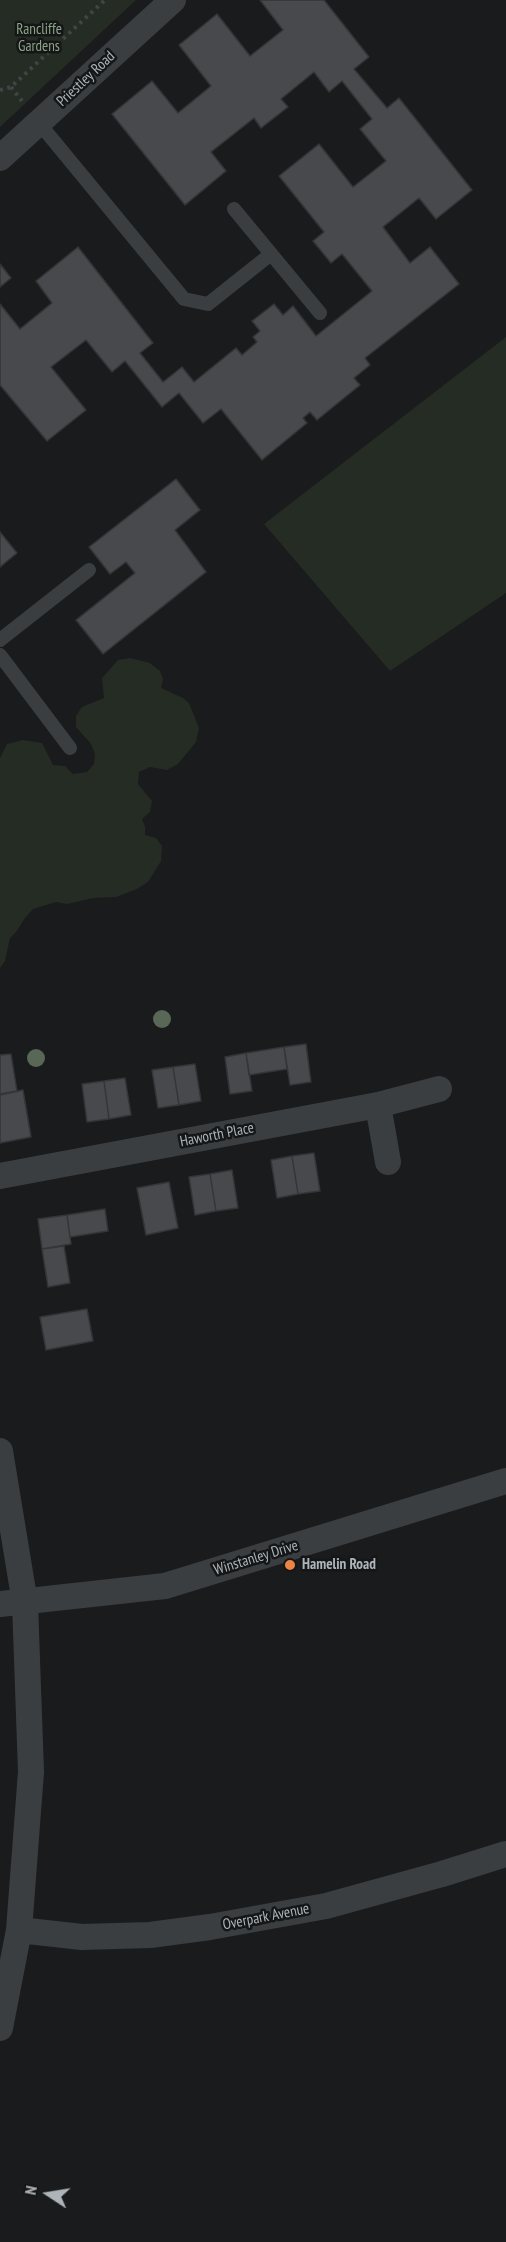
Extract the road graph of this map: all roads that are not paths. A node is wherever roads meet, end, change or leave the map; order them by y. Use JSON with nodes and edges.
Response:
{"nodes":[{"id":1,"x":172,"y":0,"type":"edge"},
{"id":2,"x":39,"y":123,"type":"junction"},
{"id":3,"x":0,"y":158,"type":"edge"},
{"id":4,"x":234,"y":209,"type":"dead end"},
{"id":5,"x":271,"y":254,"type":"junction"},
{"id":6,"x":320,"y":313,"type":"dead end"},
{"id":7,"x":89,"y":570,"type":"dead end"},
{"id":8,"x":0,"y":640,"type":"edge"},
{"id":9,"x":0,"y":655,"type":"edge"},
{"id":10,"x":70,"y":748,"type":"dead end"},
{"id":11,"x":439,"y":1089,"type":"dead end"},
{"id":12,"x":378,"y":1105,"type":"junction"},
{"id":13,"x":388,"y":1162,"type":"dead end"},
{"id":14,"x":0,"y":1176,"type":"edge"},
{"id":15,"x":0,"y":1451,"type":"edge"},
{"id":16,"x":506,"y":1481,"type":"edge"},
{"id":17,"x":25,"y":1603,"type":"junction"},
{"id":18,"x":0,"y":1604,"type":"edge"},
{"id":19,"x":506,"y":1854,"type":"edge"},
{"id":20,"x":19,"y":1930,"type":"junction"},
{"id":21,"x":0,"y":2028,"type":"edge"}],
"edges":[{"from":1,"to":2,"type":"street","name":"Priestley Road"},
{"from":2,"to":3,"type":"street","name":"Priestley Road"},
{"from":2,"to":5,"type":"lane"},
{"from":4,"to":5,"type":"lane"},
{"from":5,"to":6,"type":"lane"},
{"from":7,"to":8,"type":"lane"},
{"from":9,"to":10,"type":"lane"},
{"from":11,"to":12,"type":"street","name":"Haworth Place"},
{"from":12,"to":13,"type":"street"},
{"from":12,"to":14,"type":"street","name":"Haworth Place"},
{"from":15,"to":17,"type":"street"},
{"from":16,"to":17,"type":"street","name":"Winstanley Drive"},
{"from":17,"to":18,"type":"street","name":"Winstanley Drive"},
{"from":17,"to":20,"type":"street"},
{"from":19,"to":20,"type":"street","name":"Overpark Avenue"},
{"from":20,"to":21,"type":"street"}]}
